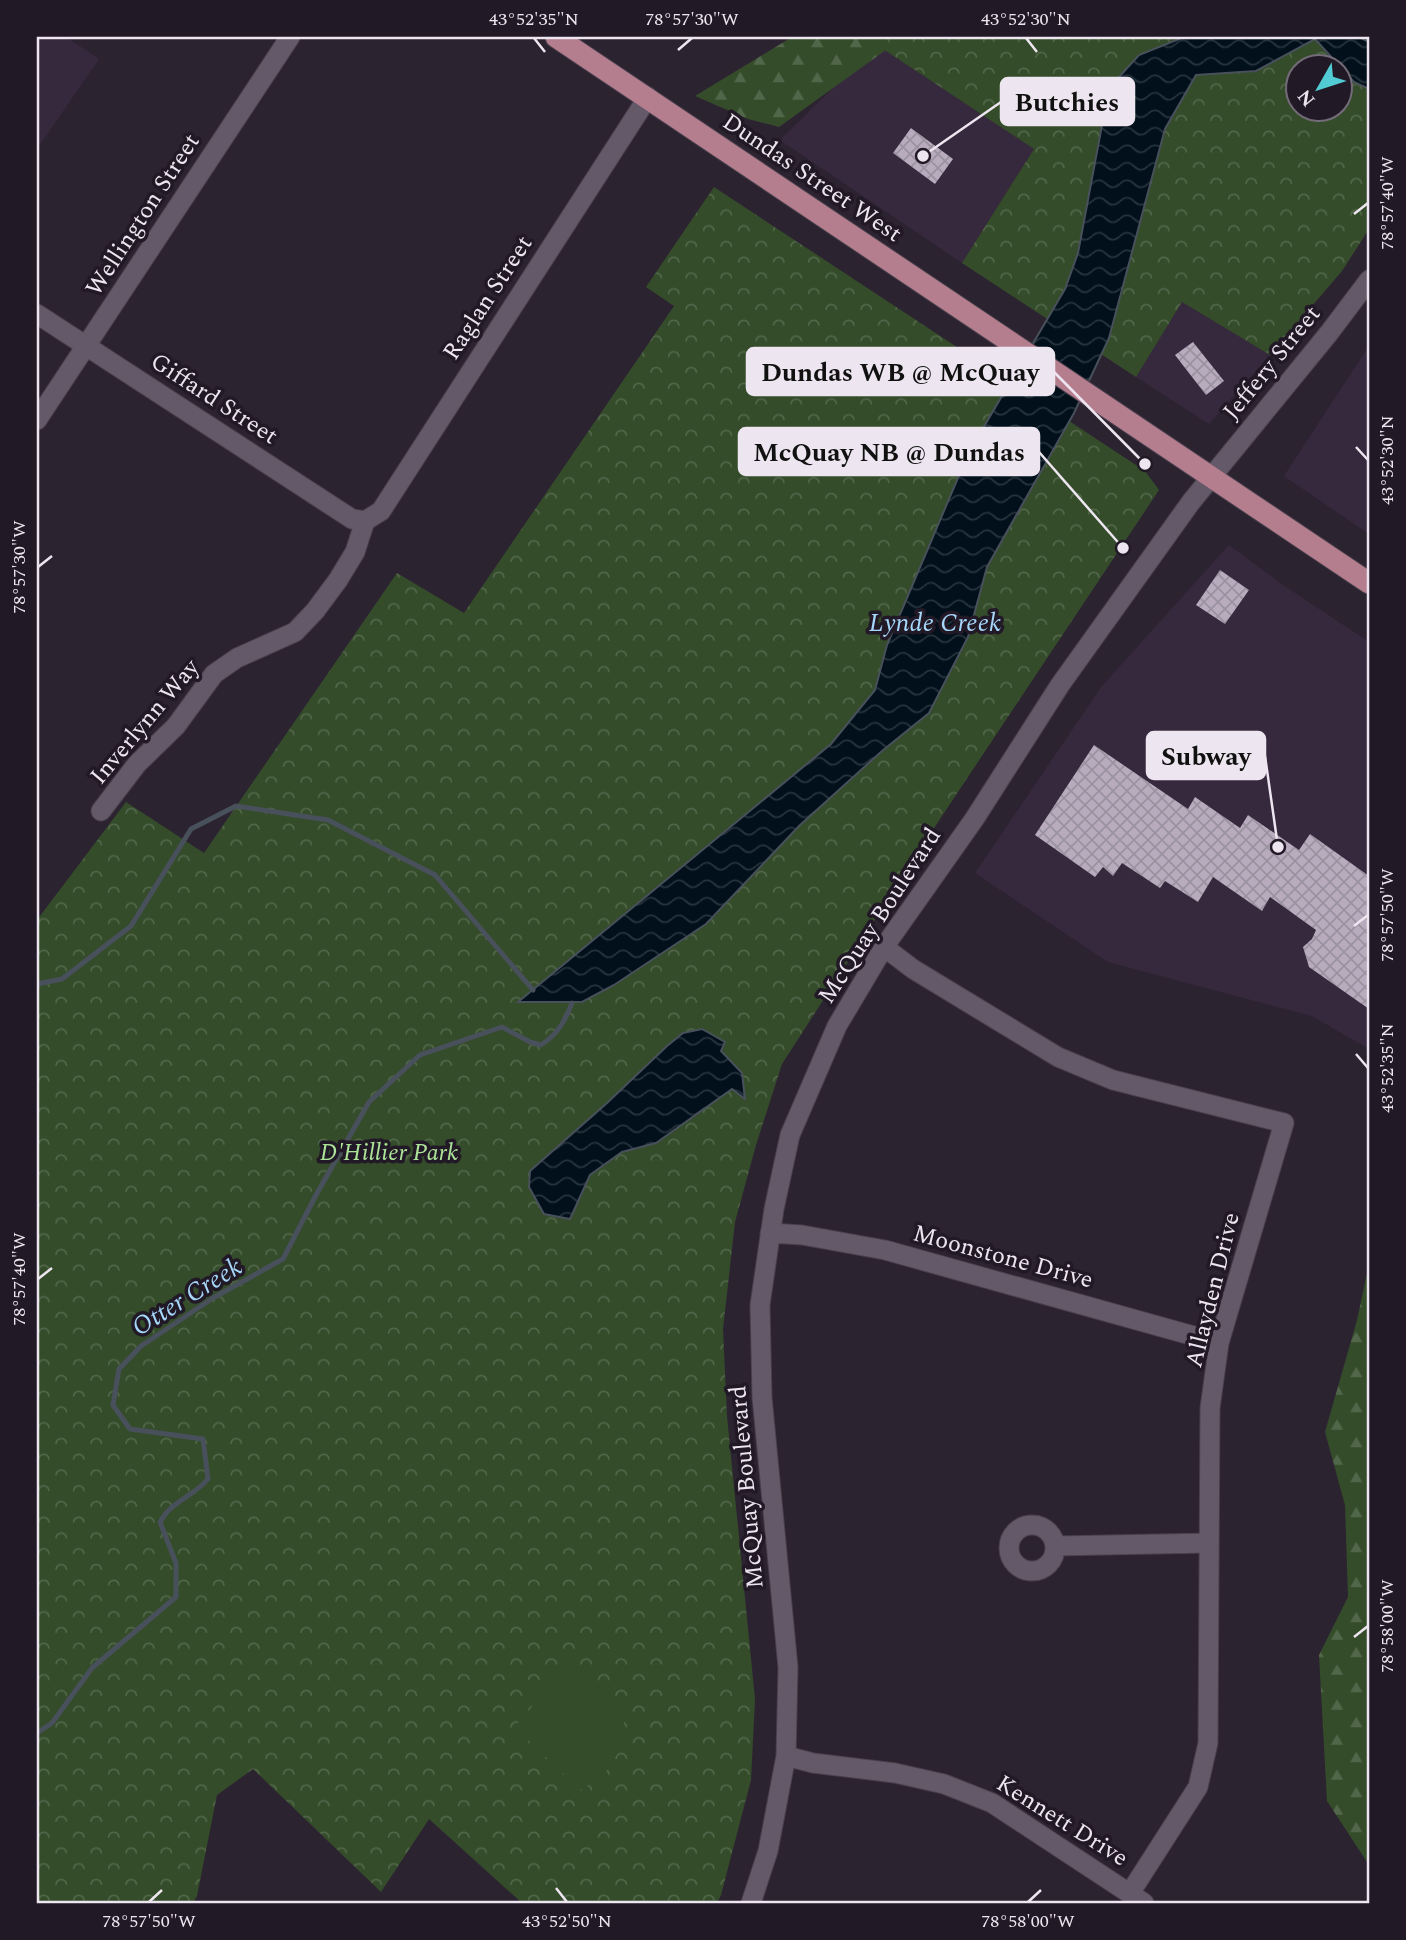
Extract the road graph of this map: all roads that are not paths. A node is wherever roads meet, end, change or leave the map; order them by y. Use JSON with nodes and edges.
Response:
{"nodes":[{"id":1,"x":290,"y":37,"type":"edge"},
{"id":2,"x":556,"y":37,"type":"edge"},
{"id":3,"x":648,"y":97,"type":"junction"},
{"id":4,"x":1369,"y":280,"type":"edge"},
{"id":5,"x":37,"y":314,"type":"edge"},
{"id":6,"x":86,"y":344,"type":"junction"},
{"id":7,"x":37,"y":420,"type":"edge"},
{"id":8,"x":1212,"y":477,"type":"junction"},
{"id":9,"x":365,"y":521,"type":"junction"},
{"id":10,"x":1369,"y":583,"type":"edge"},
{"id":11,"x":102,"y":811,"type":"dead end"},
{"id":12,"x":884,"y":947,"type":"junction"},
{"id":13,"x":770,"y":1233,"type":"junction"},
{"id":14,"x":1219,"y":1343,"type":"junction"},
{"id":15,"x":1209,"y":1543,"type":"junction"},
{"id":16,"x":1055,"y":1546,"type":"dead end"},
{"id":17,"x":786,"y":1756,"type":"junction"},
{"id":18,"x":1137,"y":1898,"type":"edge"},
{"id":19,"x":751,"y":1903,"type":"edge"}],
"edges":[{"from":1,"to":6,"type":"street","name":"Wellington Street"},
{"from":2,"to":3,"type":"main road","name":"Dundas Street West"},
{"from":3,"to":8,"type":"main road","name":"Dundas Street West"},
{"from":3,"to":9,"type":"street","name":"Raglan Street"},
{"from":4,"to":8,"type":"street","name":"Jeffery Street"},
{"from":5,"to":6,"type":"street","name":"Giffard Street"},
{"from":6,"to":7,"type":"street","name":"Wellington Street"},
{"from":6,"to":9,"type":"street","name":"Giffard Street"},
{"from":8,"to":10,"type":"main road"},
{"from":8,"to":12,"type":"street","name":"McQuay Boulevard"},
{"from":9,"to":11,"type":"street","name":"Inverlynn Way"},
{"from":12,"to":13,"type":"street","name":"McQuay Boulevard"},
{"from":12,"to":14,"type":"street","name":"Allayden Drive"},
{"from":13,"to":14,"type":"street","name":"Moonstone Drive"},
{"from":13,"to":17,"type":"street","name":"McQuay Boulevard"},
{"from":14,"to":15,"type":"street","name":"Allayden Drive"},
{"from":15,"to":16,"type":"street"},
{"from":15,"to":18,"type":"street","name":"Allayden Drive"},
{"from":17,"to":18,"type":"street","name":"Kennett Drive"},
{"from":17,"to":19,"type":"street","name":"McQuay Boulevard"}]}
